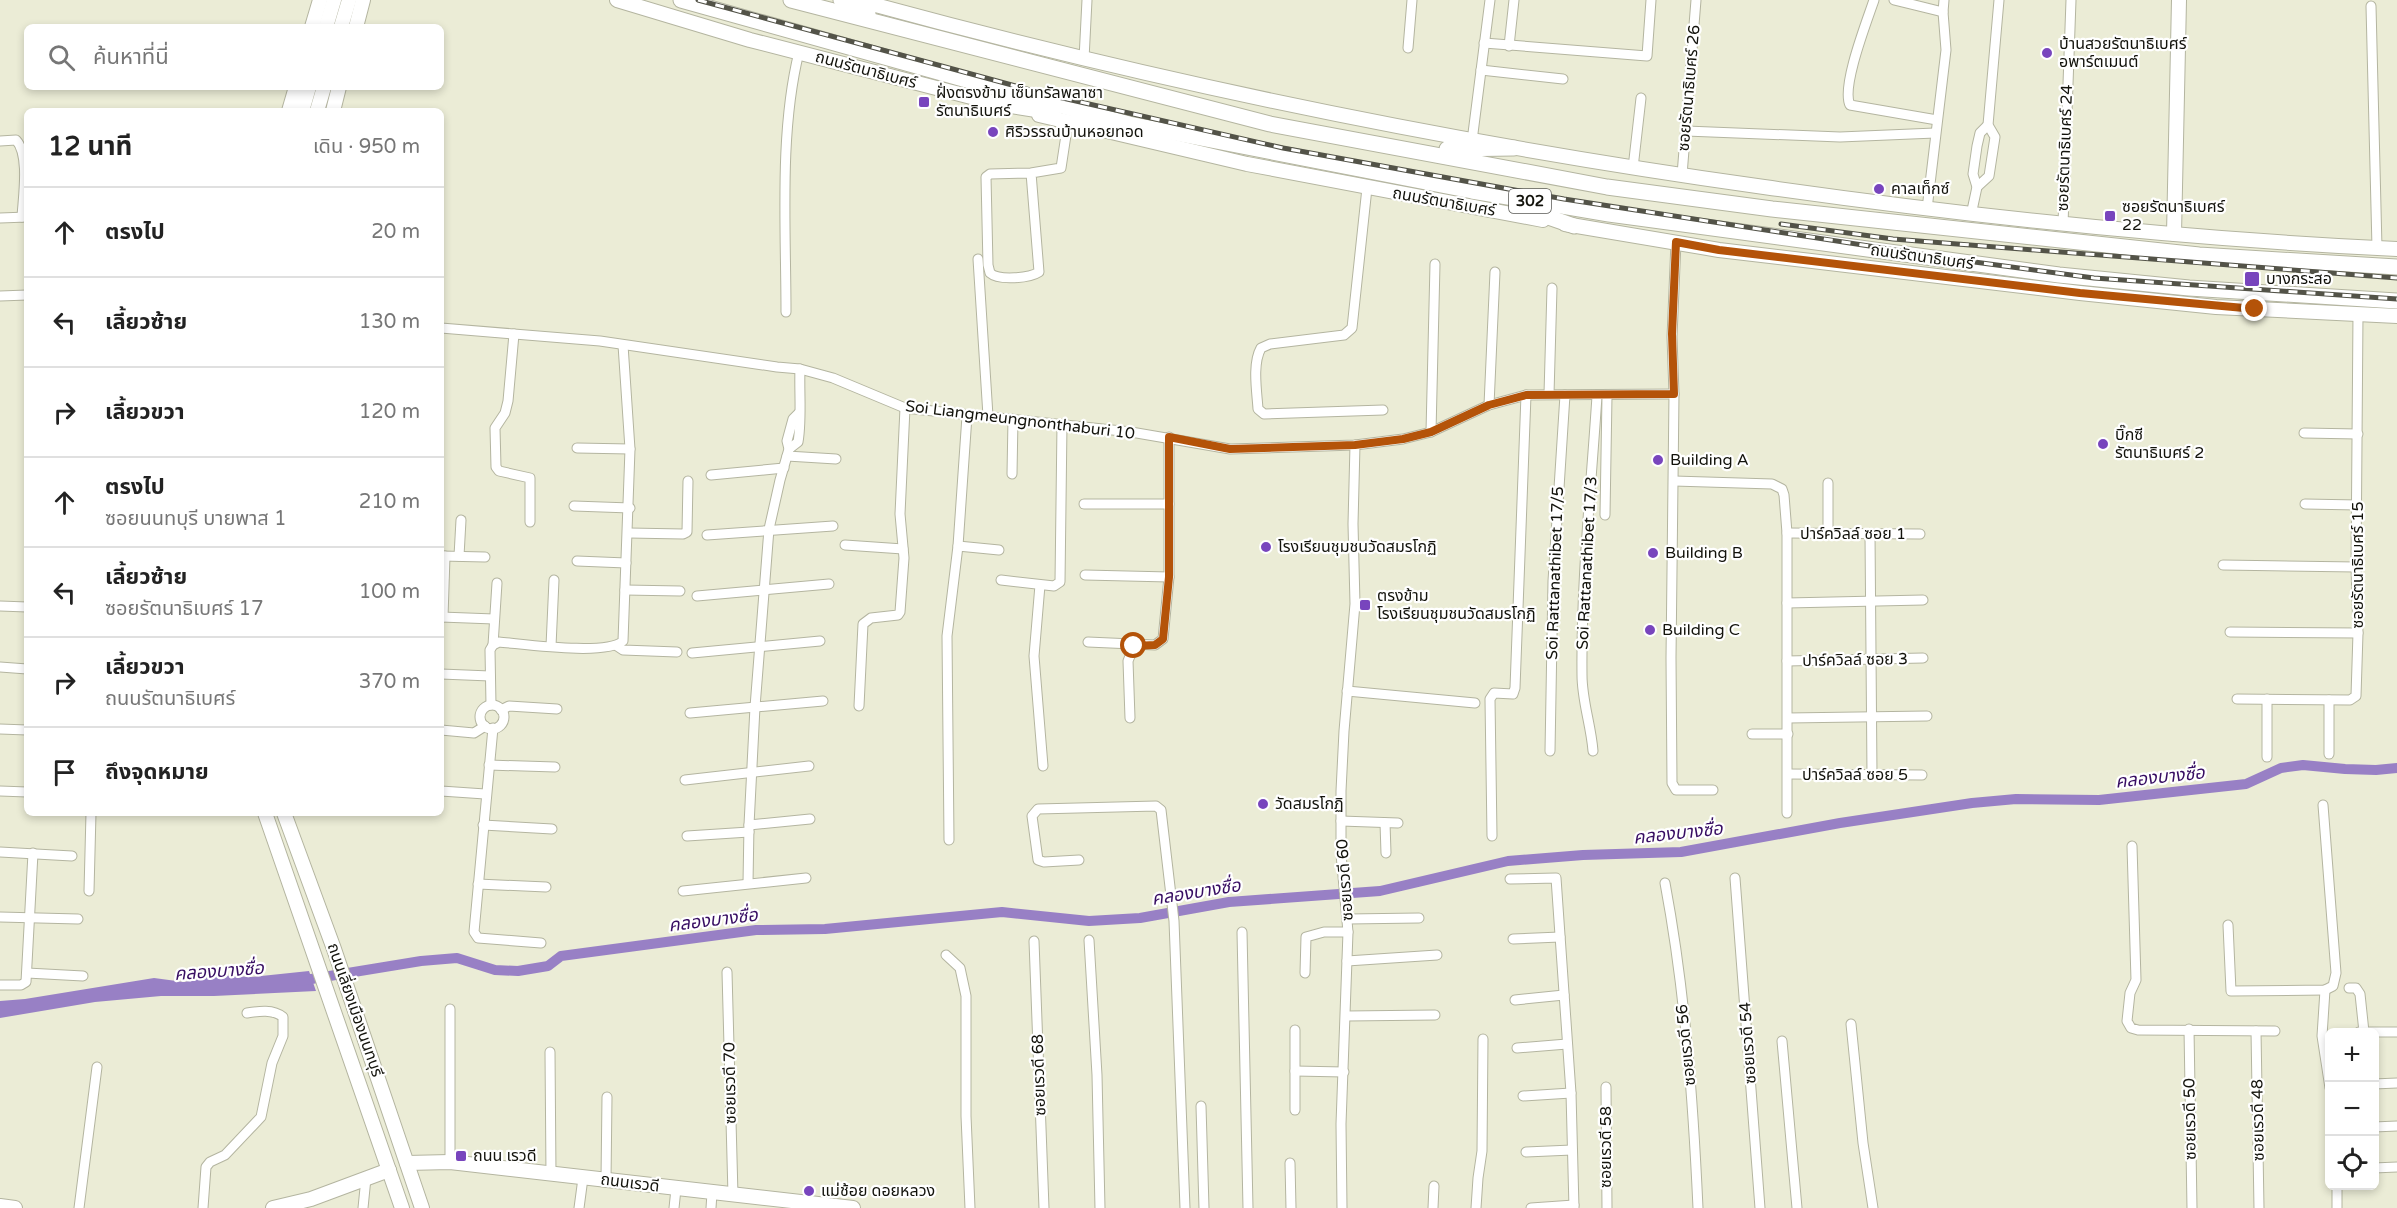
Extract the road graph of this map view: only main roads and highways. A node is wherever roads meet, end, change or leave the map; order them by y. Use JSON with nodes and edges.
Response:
{"nodes":[{"id":1,"x":320,"y":0,"type":"edge"},
{"id":2,"x":334,"y":0,"type":"edge"},
{"id":3,"x":349,"y":0,"type":"edge"},
{"id":4,"x":363,"y":0,"type":"edge"},
{"id":5,"x":617,"y":0,"type":"edge"},
{"id":6,"x":681,"y":0,"type":"edge"},
{"id":7,"x":791,"y":0,"type":"edge"},
{"id":8,"x":840,"y":0,"type":"edge"},
{"id":9,"x":856,"y":0,"type":"edge"},
{"id":10,"x":2179,"y":0,"type":"edge"},
{"id":11,"x":313,"y":24,"type":"edge"},
{"id":12,"x":327,"y":24,"type":"edge"},
{"id":13,"x":342,"y":24,"type":"edge"},
{"id":14,"x":357,"y":24,"type":"edge"},
{"id":15,"x":897,"y":28,"type":"junction"},
{"id":16,"x":295,"y":90,"type":"edge"},
{"id":17,"x":308,"y":90,"type":"edge"},
{"id":18,"x":323,"y":90,"type":"edge"},
{"id":19,"x":338,"y":90,"type":"edge"},
{"id":20,"x":995,"y":103,"type":"junction"},
{"id":21,"x":290,"y":108,"type":"edge"},
{"id":22,"x":303,"y":108,"type":"edge"},
{"id":23,"x":318,"y":108,"type":"edge"},
{"id":24,"x":334,"y":108,"type":"edge"},
{"id":25,"x":1129,"y":123,"type":"junction"},
{"id":26,"x":1514,"y":148,"type":"junction"},
{"id":27,"x":1414,"y":150,"type":"junction"},
{"id":28,"x":1472,"y":191,"type":"junction"},
{"id":29,"x":1574,"y":226,"type":"junction"},
{"id":30,"x":2174,"y":234,"type":"junction"},
{"id":31,"x":2397,"y":249,"type":"edge"},
{"id":32,"x":2397,"y":267,"type":"edge"},
{"id":33,"x":2397,"y":301,"type":"edge"},
{"id":34,"x":2397,"y":316,"type":"edge"},
{"id":35,"x":266,"y":816,"type":"edge"},
{"id":36,"x":285,"y":816,"type":"edge"},
{"id":37,"x":407,"y":1163,"type":"junction"},
{"id":38,"x":389,"y":1170,"type":"junction"},
{"id":39,"x":803,"y":1205,"type":"edge"},
{"id":40,"x":0,"y":1206,"type":"edge"},
{"id":41,"x":15,"y":1208,"type":"edge"},
{"id":42,"x":273,"y":1208,"type":"edge"},
{"id":43,"x":402,"y":1208,"type":"edge"},
{"id":44,"x":422,"y":1208,"type":"edge"},
{"id":45,"x":844,"y":1208,"type":"edge"}],
"edges":[{"from":1,"to":11,"type":"main road"},
{"from":2,"to":12,"type":"main road"},
{"from":3,"to":13,"type":"main road"},
{"from":4,"to":14,"type":"main road"},
{"from":5,"to":20,"type":"main road","name":"ถนนรัตนาธิเบศร์","number":"302"},
{"from":6,"to":25,"type":"main road","name":"ถนนรัตนาธิเบศร์","number":"302"},
{"from":7,"to":15,"type":"main road","name":"ถนนรัตนาธิเบศร์","number":"302"},
{"from":8,"to":15,"type":"main road"},
{"from":9,"to":26,"type":"main road"},
{"from":10,"to":30,"type":"main road"},
{"from":15,"to":27,"type":"main road","name":"ถนนรัตนาธิเบศร์","number":"302"},
{"from":16,"to":21,"type":"main road"},
{"from":17,"to":22,"type":"main road"},
{"from":18,"to":23,"type":"main road"},
{"from":19,"to":24,"type":"main road"},
{"from":20,"to":25,"type":"main road"},
{"from":20,"to":29,"type":"main road","name":"ถนนรัตนาธิเบศร์","number":"302"},
{"from":25,"to":28,"type":"main road","name":"ถนนรัตนาธิเบศร์","number":"302"},
{"from":26,"to":27,"type":"main road"},
{"from":26,"to":30,"type":"main road"},
{"from":27,"to":32,"type":"main road","name":"ถนนรัตนาธิเบศร์","number":"302"},
{"from":28,"to":29,"type":"main road"},
{"from":28,"to":33,"type":"main road","name":"ถนนรัตนาธิเบศร์","number":"302"},
{"from":29,"to":34,"type":"main road","name":"ถนนรัตนาธิเบศร์","number":"302"},
{"from":30,"to":31,"type":"main road"},
{"from":35,"to":38,"type":"main road","name":"ถนนเลี่ยงเมืองนนทบุรี"},
{"from":36,"to":37,"type":"main road","name":"ถนนเลี่ยงเมืองนนทบุรี"},
{"from":37,"to":39,"type":"main road","name":"ถนนเรวดี"},
{"from":37,"to":44,"type":"main road","name":"ถนนเลี่ยงเมืองนนทบุรี"},
{"from":38,"to":42,"type":"main road"},
{"from":38,"to":43,"type":"main road","name":"ถนนเลี่ยงเมืองนนทบุรี"},
{"from":39,"to":45,"type":"main road","name":"ถนนเรวดี"},
{"from":40,"to":41,"type":"main road"}]}
